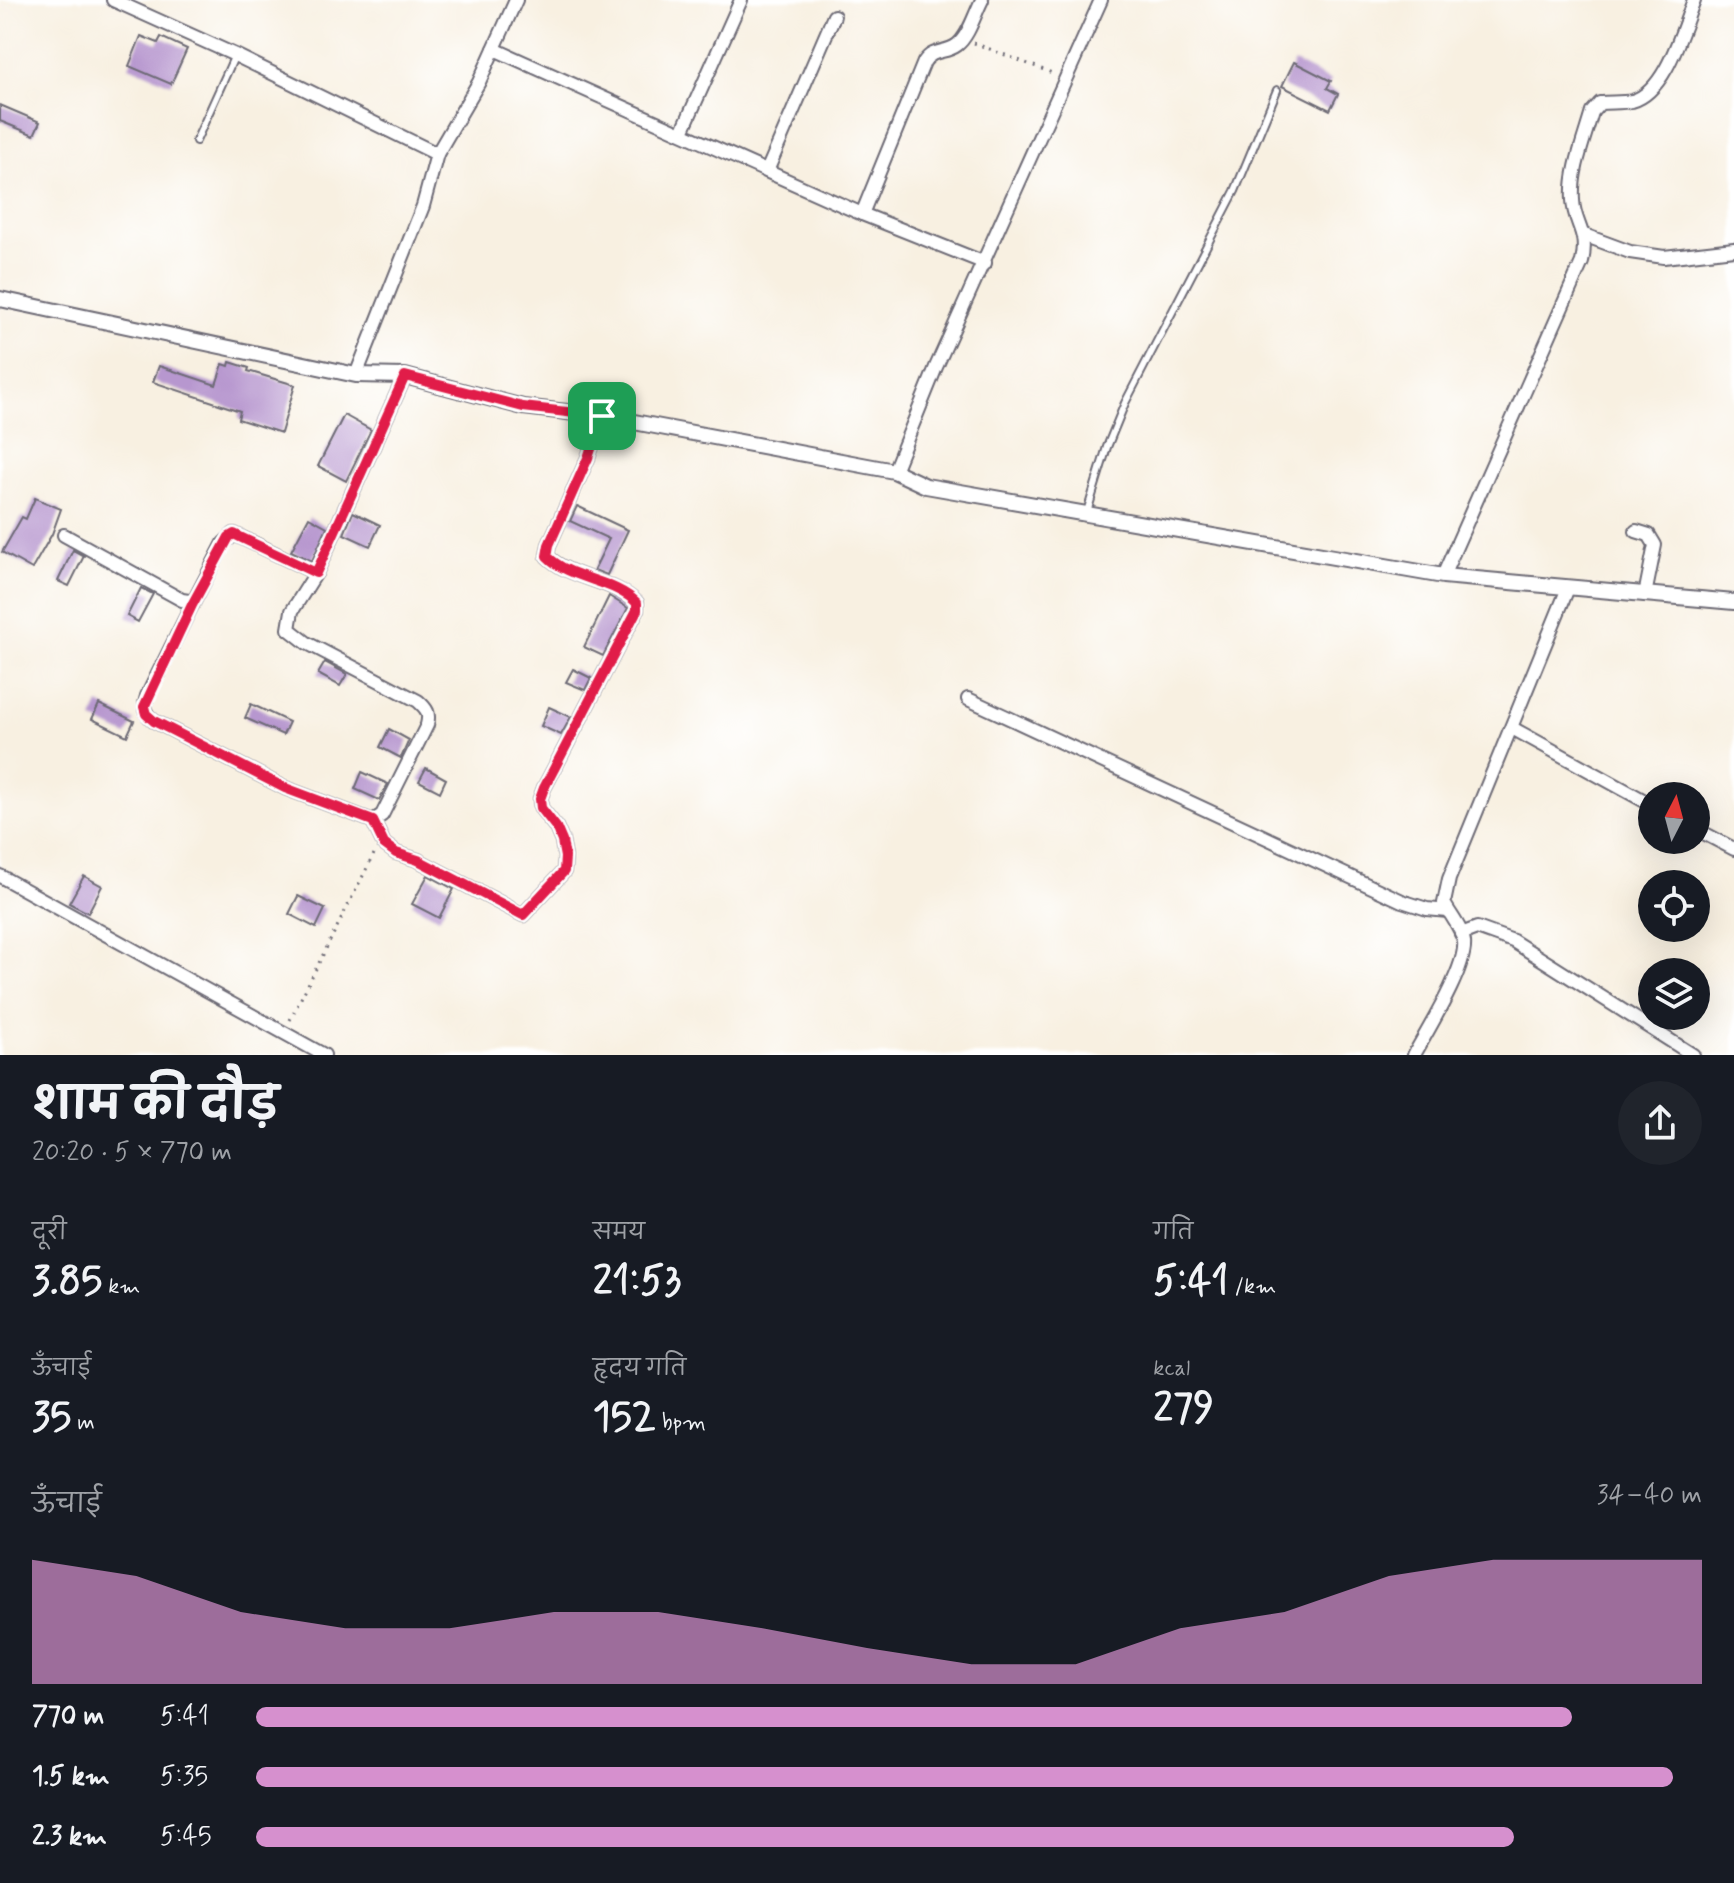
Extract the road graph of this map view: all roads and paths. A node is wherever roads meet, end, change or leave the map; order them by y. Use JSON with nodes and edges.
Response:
{"nodes":[{"id":1,"x":113,"y":0,"type":"edge"},
{"id":2,"x":516,"y":0,"type":"edge"},
{"id":3,"x":741,"y":0,"type":"edge"},
{"id":4,"x":982,"y":0,"type":"edge"},
{"id":5,"x":1101,"y":0,"type":"edge"},
{"id":6,"x":1694,"y":0,"type":"edge"},
{"id":7,"x":834,"y":16,"type":"dead end"},
{"id":8,"x":962,"y":39,"type":"junction"},
{"id":9,"x":494,"y":49,"type":"junction"},
{"id":10,"x":235,"y":55,"type":"junction"},
{"id":11,"x":1065,"y":78,"type":"junction"},
{"id":12,"x":1277,"y":90,"type":"dead end"},
{"id":13,"x":682,"y":132,"type":"junction"},
{"id":14,"x":196,"y":141,"type":"dead end"},
{"id":15,"x":437,"y":154,"type":"junction"},
{"id":16,"x":767,"y":171,"type":"junction"},
{"id":17,"x":862,"y":214,"type":"junction"},
{"id":18,"x":1584,"y":235,"type":"junction"},
{"id":19,"x":1734,"y":249,"type":"edge"},
{"id":20,"x":985,"y":263,"type":"junction"},
{"id":21,"x":0,"y":299,"type":"edge"},
{"id":22,"x":356,"y":375,"type":"junction"},
{"id":23,"x":405,"y":376,"type":"junction"},
{"id":24,"x":602,"y":416,"type":"junction"},
{"id":25,"x":894,"y":471,"type":"junction"},
{"id":26,"x":1087,"y":512,"type":"junction"},
{"id":27,"x":1636,"y":531,"type":"dead end"},
{"id":28,"x":64,"y":535,"type":"dead end"},
{"id":29,"x":316,"y":573,"type":"junction"},
{"id":30,"x":1443,"y":576,"type":"junction"},
{"id":31,"x":1568,"y":588,"type":"junction"},
{"id":32,"x":1645,"y":595,"type":"junction"},
{"id":33,"x":1734,"y":602,"type":"edge"},
{"id":34,"x":192,"y":605,"type":"junction"},
{"id":35,"x":968,"y":699,"type":"dead end"},
{"id":36,"x":1512,"y":728,"type":"junction"},
{"id":37,"x":1638,"y":797,"type":"edge"},
{"id":38,"x":373,"y":821,"type":"junction"},
{"id":39,"x":1710,"y":836,"type":"edge"},
{"id":40,"x":382,"y":838,"type":"junction"},
{"id":41,"x":1734,"y":849,"type":"edge"},
{"id":42,"x":0,"y":876,"type":"edge"},
{"id":43,"x":1448,"y":911,"type":"junction"},
{"id":44,"x":1461,"y":934,"type":"junction"},
{"id":45,"x":283,"y":1033,"type":"junction"},
{"id":46,"x":324,"y":1055,"type":"edge"},
{"id":47,"x":1414,"y":1055,"type":"edge"},
{"id":48,"x":1693,"y":1055,"type":"edge"}],
"edges":[{"from":1,"to":10,"type":"street"},
{"from":2,"to":9,"type":"street"},
{"from":3,"to":13,"type":"street"},
{"from":4,"to":8,"type":"street"},
{"from":5,"to":11,"type":"street"},
{"from":6,"to":18,"type":"street"},
{"from":7,"to":16,"type":"street"},
{"from":8,"to":11,"type":"path"},
{"from":8,"to":17,"type":"street"},
{"from":9,"to":13,"type":"street"},
{"from":9,"to":15,"type":"street"},
{"from":10,"to":14,"type":"lane"},
{"from":10,"to":15,"type":"street"},
{"from":11,"to":20,"type":"street"},
{"from":12,"to":26,"type":"lane"},
{"from":13,"to":16,"type":"street"},
{"from":15,"to":22,"type":"street"},
{"from":16,"to":17,"type":"street"},
{"from":17,"to":20,"type":"street"},
{"from":18,"to":19,"type":"street"},
{"from":18,"to":30,"type":"street"},
{"from":20,"to":25,"type":"street"},
{"from":21,"to":22,"type":"street"},
{"from":22,"to":23,"type":"street"},
{"from":23,"to":24,"type":"street"},
{"from":23,"to":29,"type":"street"},
{"from":24,"to":25,"type":"street"},
{"from":24,"to":40,"type":"street"},
{"from":25,"to":26,"type":"street"},
{"from":26,"to":30,"type":"street"},
{"from":27,"to":32,"type":"street"},
{"from":28,"to":34,"type":"street"},
{"from":29,"to":34,"type":"street"},
{"from":29,"to":38,"type":"street"},
{"from":30,"to":31,"type":"street"},
{"from":31,"to":32,"type":"street"},
{"from":31,"to":36,"type":"street"},
{"from":32,"to":33,"type":"street"},
{"from":34,"to":38,"type":"street"},
{"from":35,"to":43,"type":"street"},
{"from":36,"to":37,"type":"street"},
{"from":36,"to":43,"type":"street"},
{"from":38,"to":40,"type":"street"},
{"from":39,"to":41,"type":"street"},
{"from":40,"to":45,"type":"path"},
{"from":42,"to":45,"type":"street"},
{"from":43,"to":44,"type":"street"},
{"from":44,"to":47,"type":"street"},
{"from":44,"to":48,"type":"street"},
{"from":45,"to":46,"type":"street"}]}
